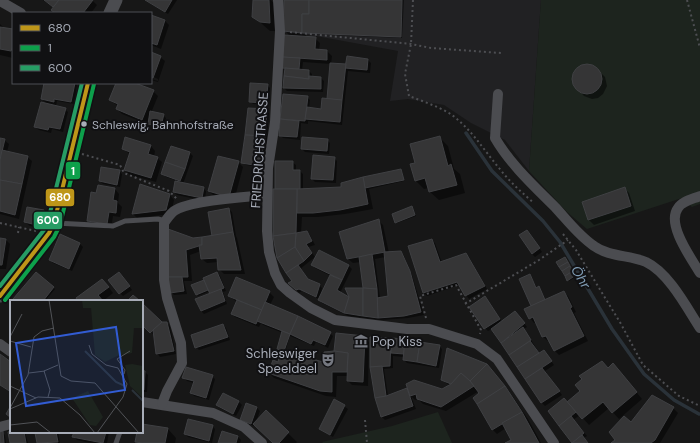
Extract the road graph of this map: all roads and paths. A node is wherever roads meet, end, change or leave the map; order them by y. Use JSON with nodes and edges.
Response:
{"nodes":[{"id":1,"x":116,"y":0,"type":"edge"},
{"id":2,"x":278,"y":0,"type":"edge"},
{"id":3,"x":414,"y":0,"type":"edge"},
{"id":4,"x":687,"y":0,"type":"edge"},
{"id":5,"x":0,"y":1,"type":"edge"},
{"id":6,"x":19,"y":12,"type":"edge"},
{"id":7,"x":110,"y":12,"type":"edge"},
{"id":8,"x":298,"y":33,"type":"dead end"},
{"id":9,"x":411,"y":44,"type":"junction"},
{"id":10,"x":700,"y":48,"type":"edge"},
{"id":11,"x":501,"y":53,"type":"dead end"},
{"id":12,"x":88,"y":84,"type":"edge"},
{"id":13,"x":498,"y":94,"type":"dead end"},
{"id":14,"x":72,"y":151,"type":"junction"},
{"id":15,"x":267,"y":195,"type":"junction"},
{"id":16,"x":700,"y":196,"type":"edge"},
{"id":17,"x":184,"y":206,"type":"junction"},
{"id":18,"x":538,"y":207,"type":"dead end"},
{"id":19,"x":165,"y":221,"type":"junction"},
{"id":20,"x":54,"y":222,"type":"junction"},
{"id":21,"x":0,"y":223,"type":"edge"},
{"id":22,"x":19,"y":227,"type":"junction"},
{"id":23,"x":558,"y":229,"type":"dead end"},
{"id":24,"x":35,"y":231,"type":"dead end"},
{"id":25,"x":18,"y":233,"type":"dead end"},
{"id":26,"x":564,"y":242,"type":"dead end"},
{"id":27,"x":700,"y":273,"type":"edge"},
{"id":28,"x":0,"y":296,"type":"edge"},
{"id":29,"x":465,"y":304,"type":"junction"},
{"id":30,"x":700,"y":328,"type":"edge"},
{"id":31,"x":429,"y":329,"type":"junction"},
{"id":32,"x":0,"y":344,"type":"edge"},
{"id":33,"x":477,"y":344,"type":"junction"},
{"id":34,"x":10,"y":351,"type":"edge"},
{"id":35,"x":143,"y":402,"type":"edge"},
{"id":36,"x":162,"y":404,"type":"junction"},
{"id":37,"x":700,"y":406,"type":"edge"},
{"id":38,"x":365,"y":420,"type":"dead end"},
{"id":39,"x":10,"y":424,"type":"edge"},
{"id":40,"x":0,"y":427,"type":"edge"},
{"id":41,"x":120,"y":433,"type":"edge"},
{"id":42,"x":116,"y":443,"type":"edge"},
{"id":43,"x":262,"y":443,"type":"edge"},
{"id":44,"x":367,"y":443,"type":"edge"},
{"id":45,"x":554,"y":443,"type":"edge"}],
"edges":[{"from":1,"to":7,"type":"street"},
{"from":2,"to":15,"type":"street","name":"FRIEDRICHSTRASSE"},
{"from":3,"to":9,"type":"path"},
{"from":4,"to":10,"type":"path"},
{"from":5,"to":6,"type":"street"},
{"from":8,"to":9,"type":"path"},
{"from":9,"to":11,"type":"path"},
{"from":9,"to":18,"type":"path"},
{"from":12,"to":14,"type":"street"},
{"from":13,"to":30,"type":"street"},
{"from":14,"to":17,"type":"path"},
{"from":14,"to":20,"type":"street"},
{"from":15,"to":17,"type":"street"},
{"from":15,"to":31,"type":"street","name":"FRIEDRICHSTRASSE"},
{"from":16,"to":27,"type":"street"},
{"from":17,"to":19,"type":"street"},
{"from":19,"to":20,"type":"lane"},
{"from":19,"to":36,"type":"street"},
{"from":20,"to":28,"type":"street"},
{"from":21,"to":22,"type":"path"},
{"from":22,"to":24,"type":"path"},
{"from":22,"to":25,"type":"path"},
{"from":23,"to":37,"type":"path"},
{"from":26,"to":29,"type":"path"},
{"from":29,"to":31,"type":"path"},
{"from":29,"to":33,"type":"path"},
{"from":31,"to":33,"type":"street","name":"FRIEDRICHSTRASSE"},
{"from":32,"to":34,"type":"street"},
{"from":33,"to":45,"type":"street","name":"FRIEDRICHSTRASSE"},
{"from":35,"to":36,"type":"street"},
{"from":36,"to":43,"type":"street"},
{"from":38,"to":44,"type":"path"},
{"from":39,"to":40,"type":"street"},
{"from":41,"to":42,"type":"lane"}]}
